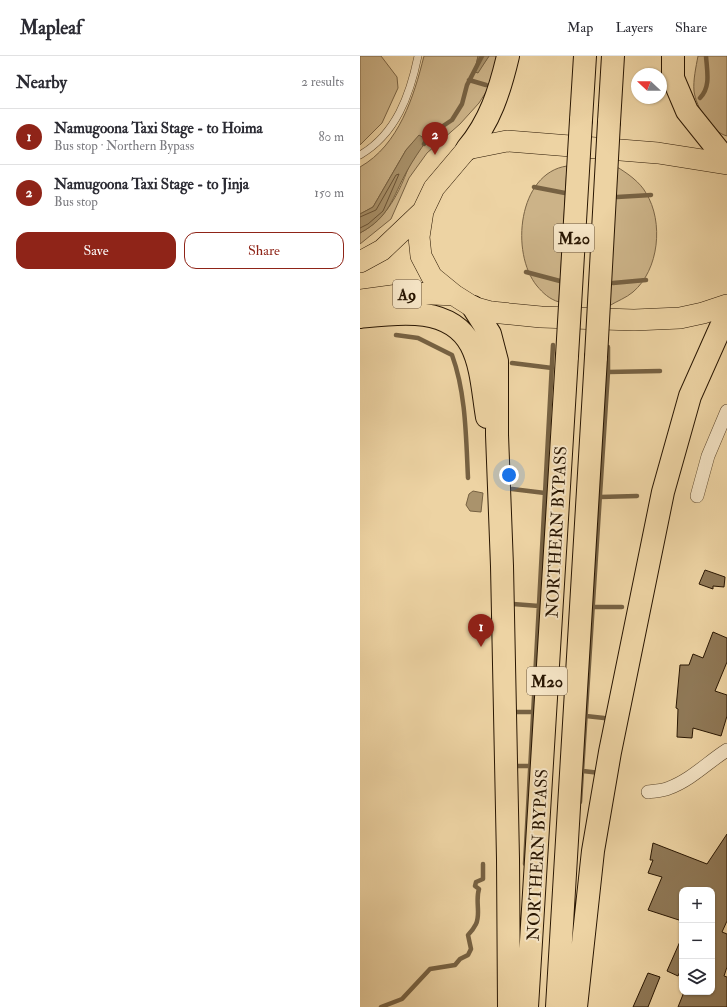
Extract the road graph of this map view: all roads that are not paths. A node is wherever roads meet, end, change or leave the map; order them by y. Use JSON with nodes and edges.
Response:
{"nodes":[{"id":1,"x":418,"y":56,"type":"edge"},
{"id":2,"x":508,"y":56,"type":"edge"},
{"id":3,"x":585,"y":56,"type":"edge"},
{"id":4,"x":613,"y":56,"type":"edge"},
{"id":5,"x":673,"y":56,"type":"edge"},
{"id":6,"x":467,"y":149,"type":"junction"},
{"id":7,"x":360,"y":155,"type":"edge"},
{"id":8,"x":727,"y":162,"type":"edge"},
{"id":9,"x":423,"y":211,"type":"junction"},
{"id":10,"x":360,"y":262,"type":"edge"},
{"id":11,"x":454,"y":295,"type":"junction"},
{"id":12,"x":360,"y":300,"type":"edge"},
{"id":13,"x":727,"y":305,"type":"edge"},
{"id":14,"x":473,"y":307,"type":"junction"},
{"id":15,"x":727,"y":313,"type":"edge"},
{"id":16,"x":360,"y":317,"type":"edge"},
{"id":17,"x":720,"y":348,"type":"dead end"},
{"id":18,"x":702,"y":367,"type":"junction"},
{"id":19,"x":727,"y":411,"type":"edge"},
{"id":20,"x":499,"y":495,"type":"junction"},
{"id":21,"x":697,"y":496,"type":"dead end"},
{"id":22,"x":727,"y":750,"type":"edge"},
{"id":23,"x":648,"y":792,"type":"dead end"},
{"id":24,"x":509,"y":1007,"type":"edge"},
{"id":25,"x":527,"y":1007,"type":"edge"},
{"id":26,"x":556,"y":1007,"type":"edge"},
{"id":27,"x":576,"y":1007,"type":"edge"}],
"edges":[{"from":1,"to":7,"type":"lane"},
{"from":2,"to":6,"type":"highway"},
{"from":3,"to":25,"type":"highway","name":"NORTHERN BYPASS","number":"M20","bridge":true},
{"from":4,"to":26,"type":"highway","name":"NORTHERN BYPASS","number":"M20","bridge":true},
{"from":5,"to":8,"type":"highway"},
{"from":6,"to":8,"type":"main road"},
{"from":6,"to":9,"type":"main road"},
{"from":9,"to":10,"type":"main road"},
{"from":9,"to":11,"type":"main road"},
{"from":11,"to":12,"type":"main road","number":"A9"},
{"from":11,"to":14,"type":"main road"},
{"from":13,"to":14,"type":"main road"},
{"from":14,"to":20,"type":"highway"},
{"from":15,"to":18,"type":"highway"},
{"from":16,"to":20,"type":"highway"},
{"from":17,"to":18,"type":"lane"},
{"from":18,"to":27,"type":"highway"},
{"from":19,"to":21,"type":"street"},
{"from":20,"to":24,"type":"highway"},
{"from":22,"to":23,"type":"street"}]}
